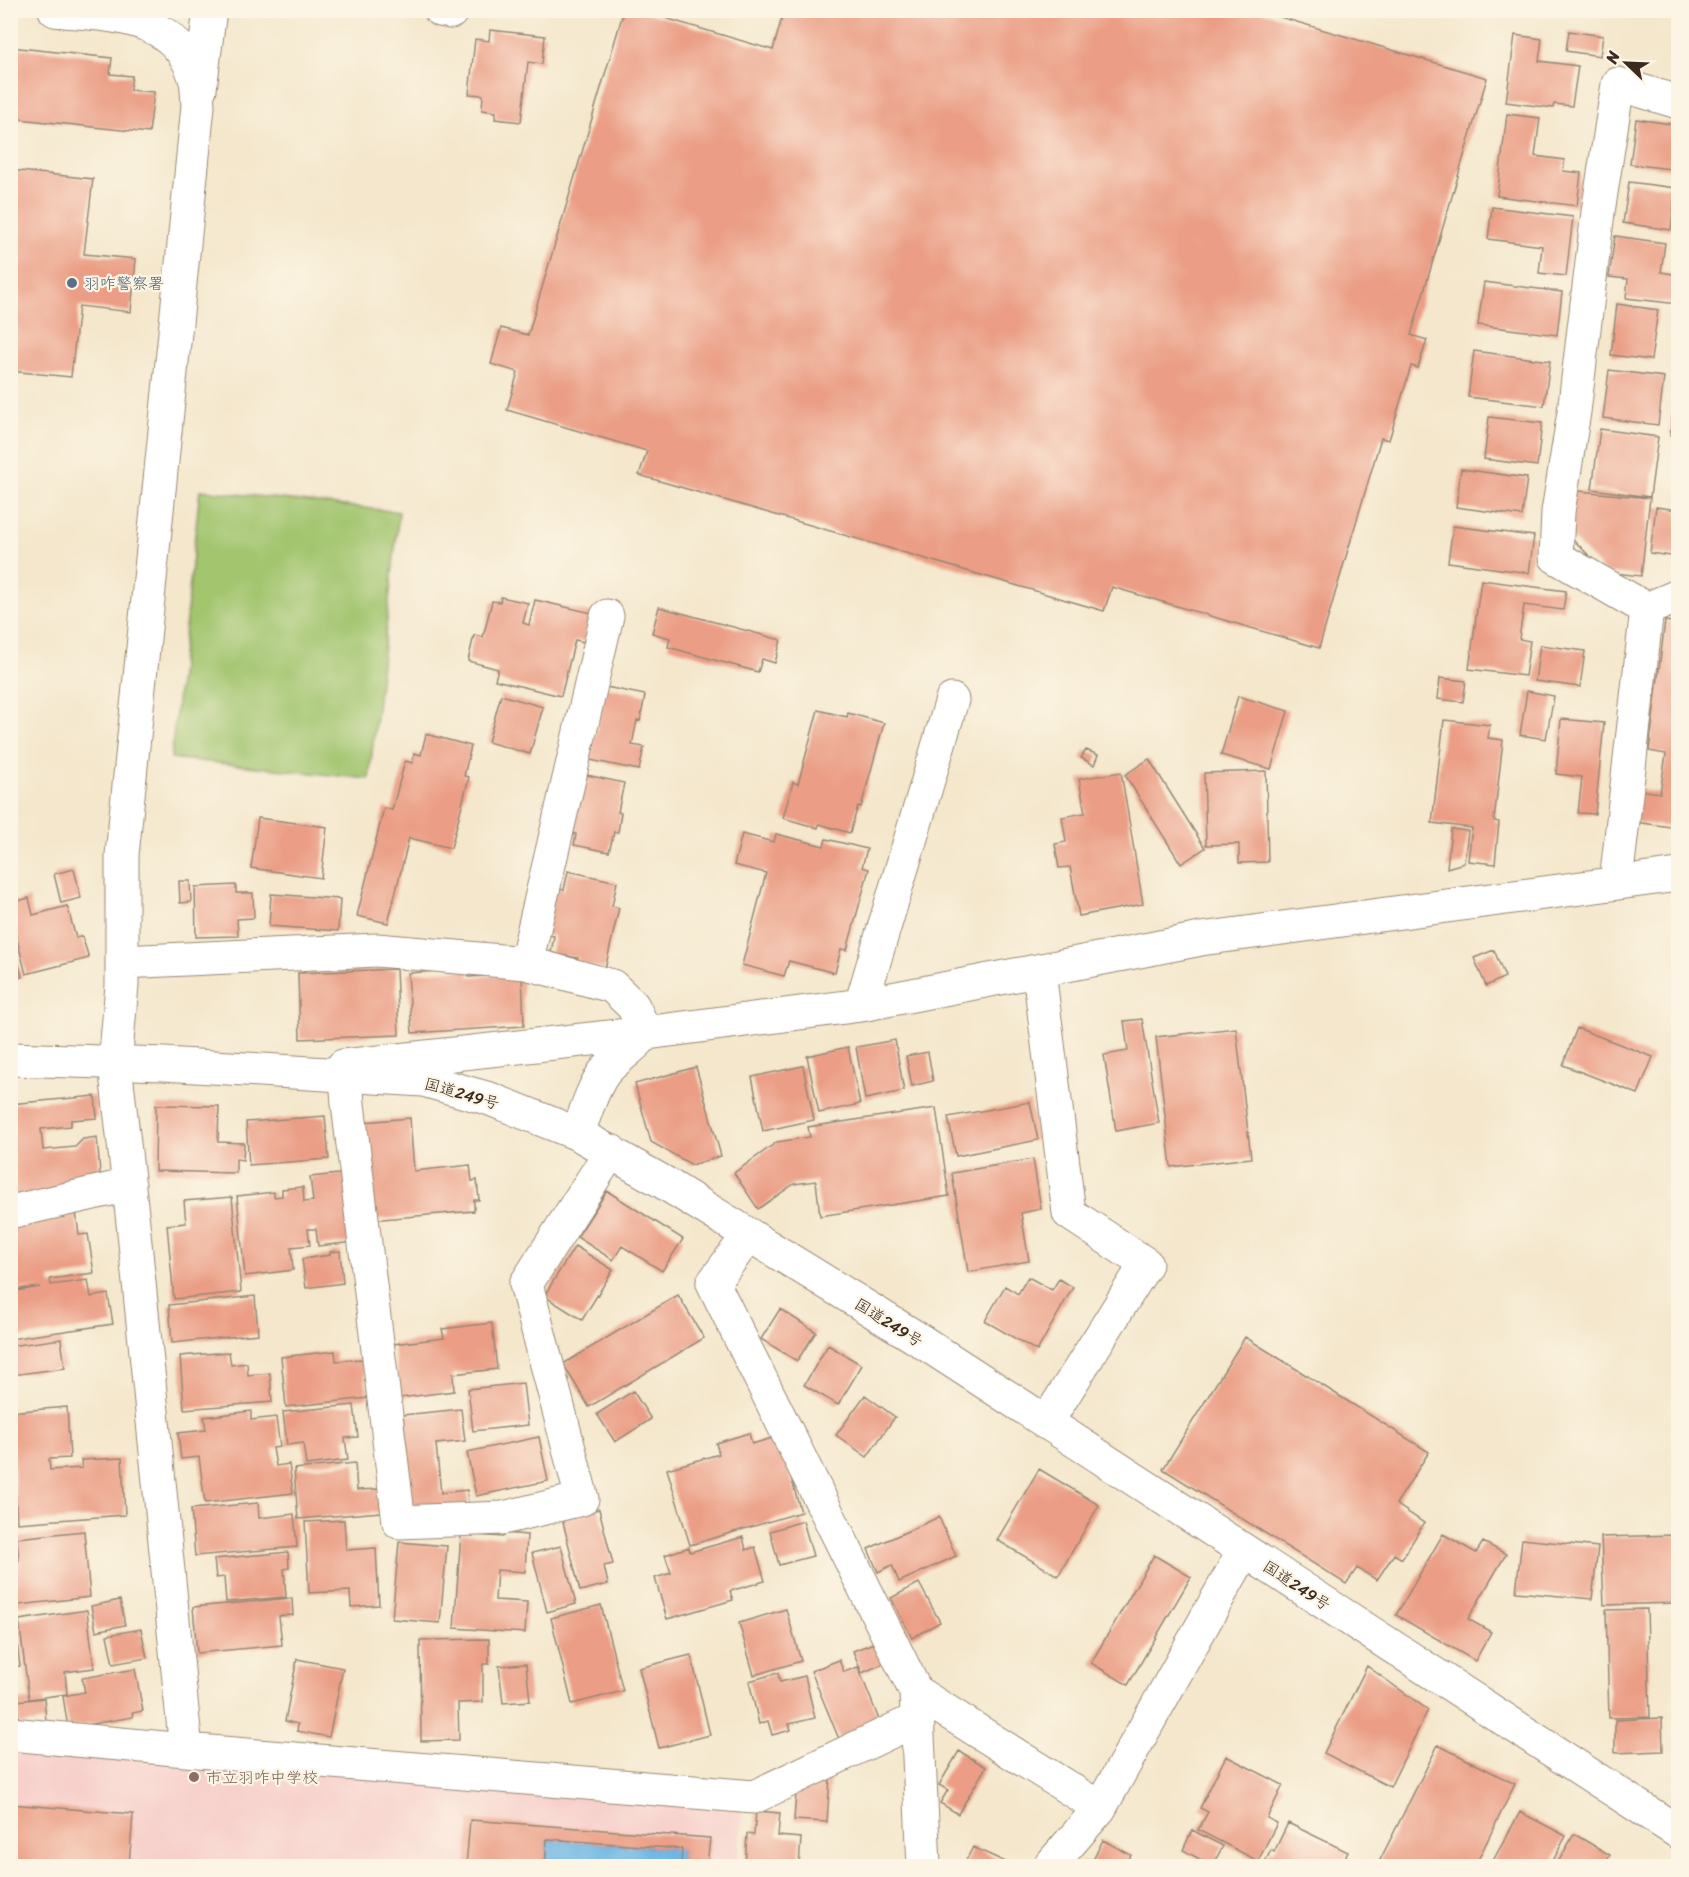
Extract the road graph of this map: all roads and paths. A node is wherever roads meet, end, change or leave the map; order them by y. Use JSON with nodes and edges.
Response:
{"nodes":[{"id":1,"x":55,"y":10,"type":"edge"},
{"id":2,"x":210,"y":10,"type":"edge"},
{"id":3,"x":1678,"y":102,"type":"edge"},
{"id":4,"x":198,"y":106,"type":"junction"},
{"id":5,"x":1678,"y":596,"type":"edge"},
{"id":6,"x":1647,"y":609,"type":"junction"},
{"id":7,"x":607,"y":616,"type":"dead end"},
{"id":8,"x":952,"y":700,"type":"dead end"},
{"id":9,"x":1678,"y":875,"type":"edge"},
{"id":10,"x":1616,"y":882,"type":"junction"},
{"id":11,"x":122,"y":962,"type":"junction"},
{"id":12,"x":526,"y":963,"type":"junction"},
{"id":13,"x":1039,"y":971,"type":"junction"},
{"id":14,"x":861,"y":1005,"type":"junction"},
{"id":15,"x":646,"y":1033,"type":"junction"},
{"id":16,"x":10,"y":1059,"type":"edge"},
{"id":17,"x":115,"y":1064,"type":"junction"},
{"id":18,"x":293,"y":1072,"type":"junction"},
{"id":19,"x":346,"y":1076,"type":"junction"},
{"id":20,"x":579,"y":1134,"type":"junction"},
{"id":21,"x":611,"y":1151,"type":"junction"},
{"id":22,"x":129,"y":1185,"type":"junction"},
{"id":23,"x":10,"y":1212,"type":"edge"},
{"id":24,"x":749,"y":1235,"type":"junction"},
{"id":25,"x":1046,"y":1423,"type":"junction"},
{"id":26,"x":1244,"y":1551,"type":"junction"},
{"id":27,"x":918,"y":1705,"type":"junction"},
{"id":28,"x":10,"y":1734,"type":"edge"},
{"id":29,"x":186,"y":1750,"type":"junction"},
{"id":30,"x":1100,"y":1808,"type":"junction"},
{"id":31,"x":1678,"y":1832,"type":"edge"},
{"id":32,"x":924,"y":1866,"type":"edge"},
{"id":33,"x":1050,"y":1866,"type":"edge"}],
"edges":[{"from":1,"to":4,"type":"main road"},
{"from":2,"to":4,"type":"main road"},
{"from":3,"to":6,"type":"main road"},
{"from":4,"to":11,"type":"main road"},
{"from":5,"to":6,"type":"main road"},
{"from":6,"to":10,"type":"main road"},
{"from":7,"to":12,"type":"main road"},
{"from":8,"to":14,"type":"main road"},
{"from":9,"to":10,"type":"main road"},
{"from":10,"to":13,"type":"main road"},
{"from":11,"to":12,"type":"main road"},
{"from":11,"to":17,"type":"main road"},
{"from":12,"to":15,"type":"main road"},
{"from":13,"to":14,"type":"main road"},
{"from":13,"to":25,"type":"main road"},
{"from":14,"to":15,"type":"main road"},
{"from":15,"to":18,"type":"main road"},
{"from":15,"to":20,"type":"main road"},
{"from":16,"to":17,"type":"main road","name":"国道249号"},
{"from":17,"to":18,"type":"main road","name":"国道249号"},
{"from":17,"to":22,"type":"main road"},
{"from":18,"to":19,"type":"main road","name":"国道249号"},
{"from":19,"to":20,"type":"main road","name":"国道249号"},
{"from":19,"to":21,"type":"main road"},
{"from":20,"to":21,"type":"main road","name":"国道249号"},
{"from":21,"to":24,"type":"main road","name":"国道249号"},
{"from":22,"to":23,"type":"main road"},
{"from":22,"to":29,"type":"main road"},
{"from":24,"to":25,"type":"main road","name":"国道249号"},
{"from":24,"to":27,"type":"main road"},
{"from":25,"to":26,"type":"main road","name":"国道249号"},
{"from":26,"to":30,"type":"main road"},
{"from":26,"to":31,"type":"main road","name":"国道249号"},
{"from":27,"to":29,"type":"main road"},
{"from":27,"to":30,"type":"main road"},
{"from":27,"to":32,"type":"main road"},
{"from":28,"to":29,"type":"main road"},
{"from":30,"to":33,"type":"main road"}]}
